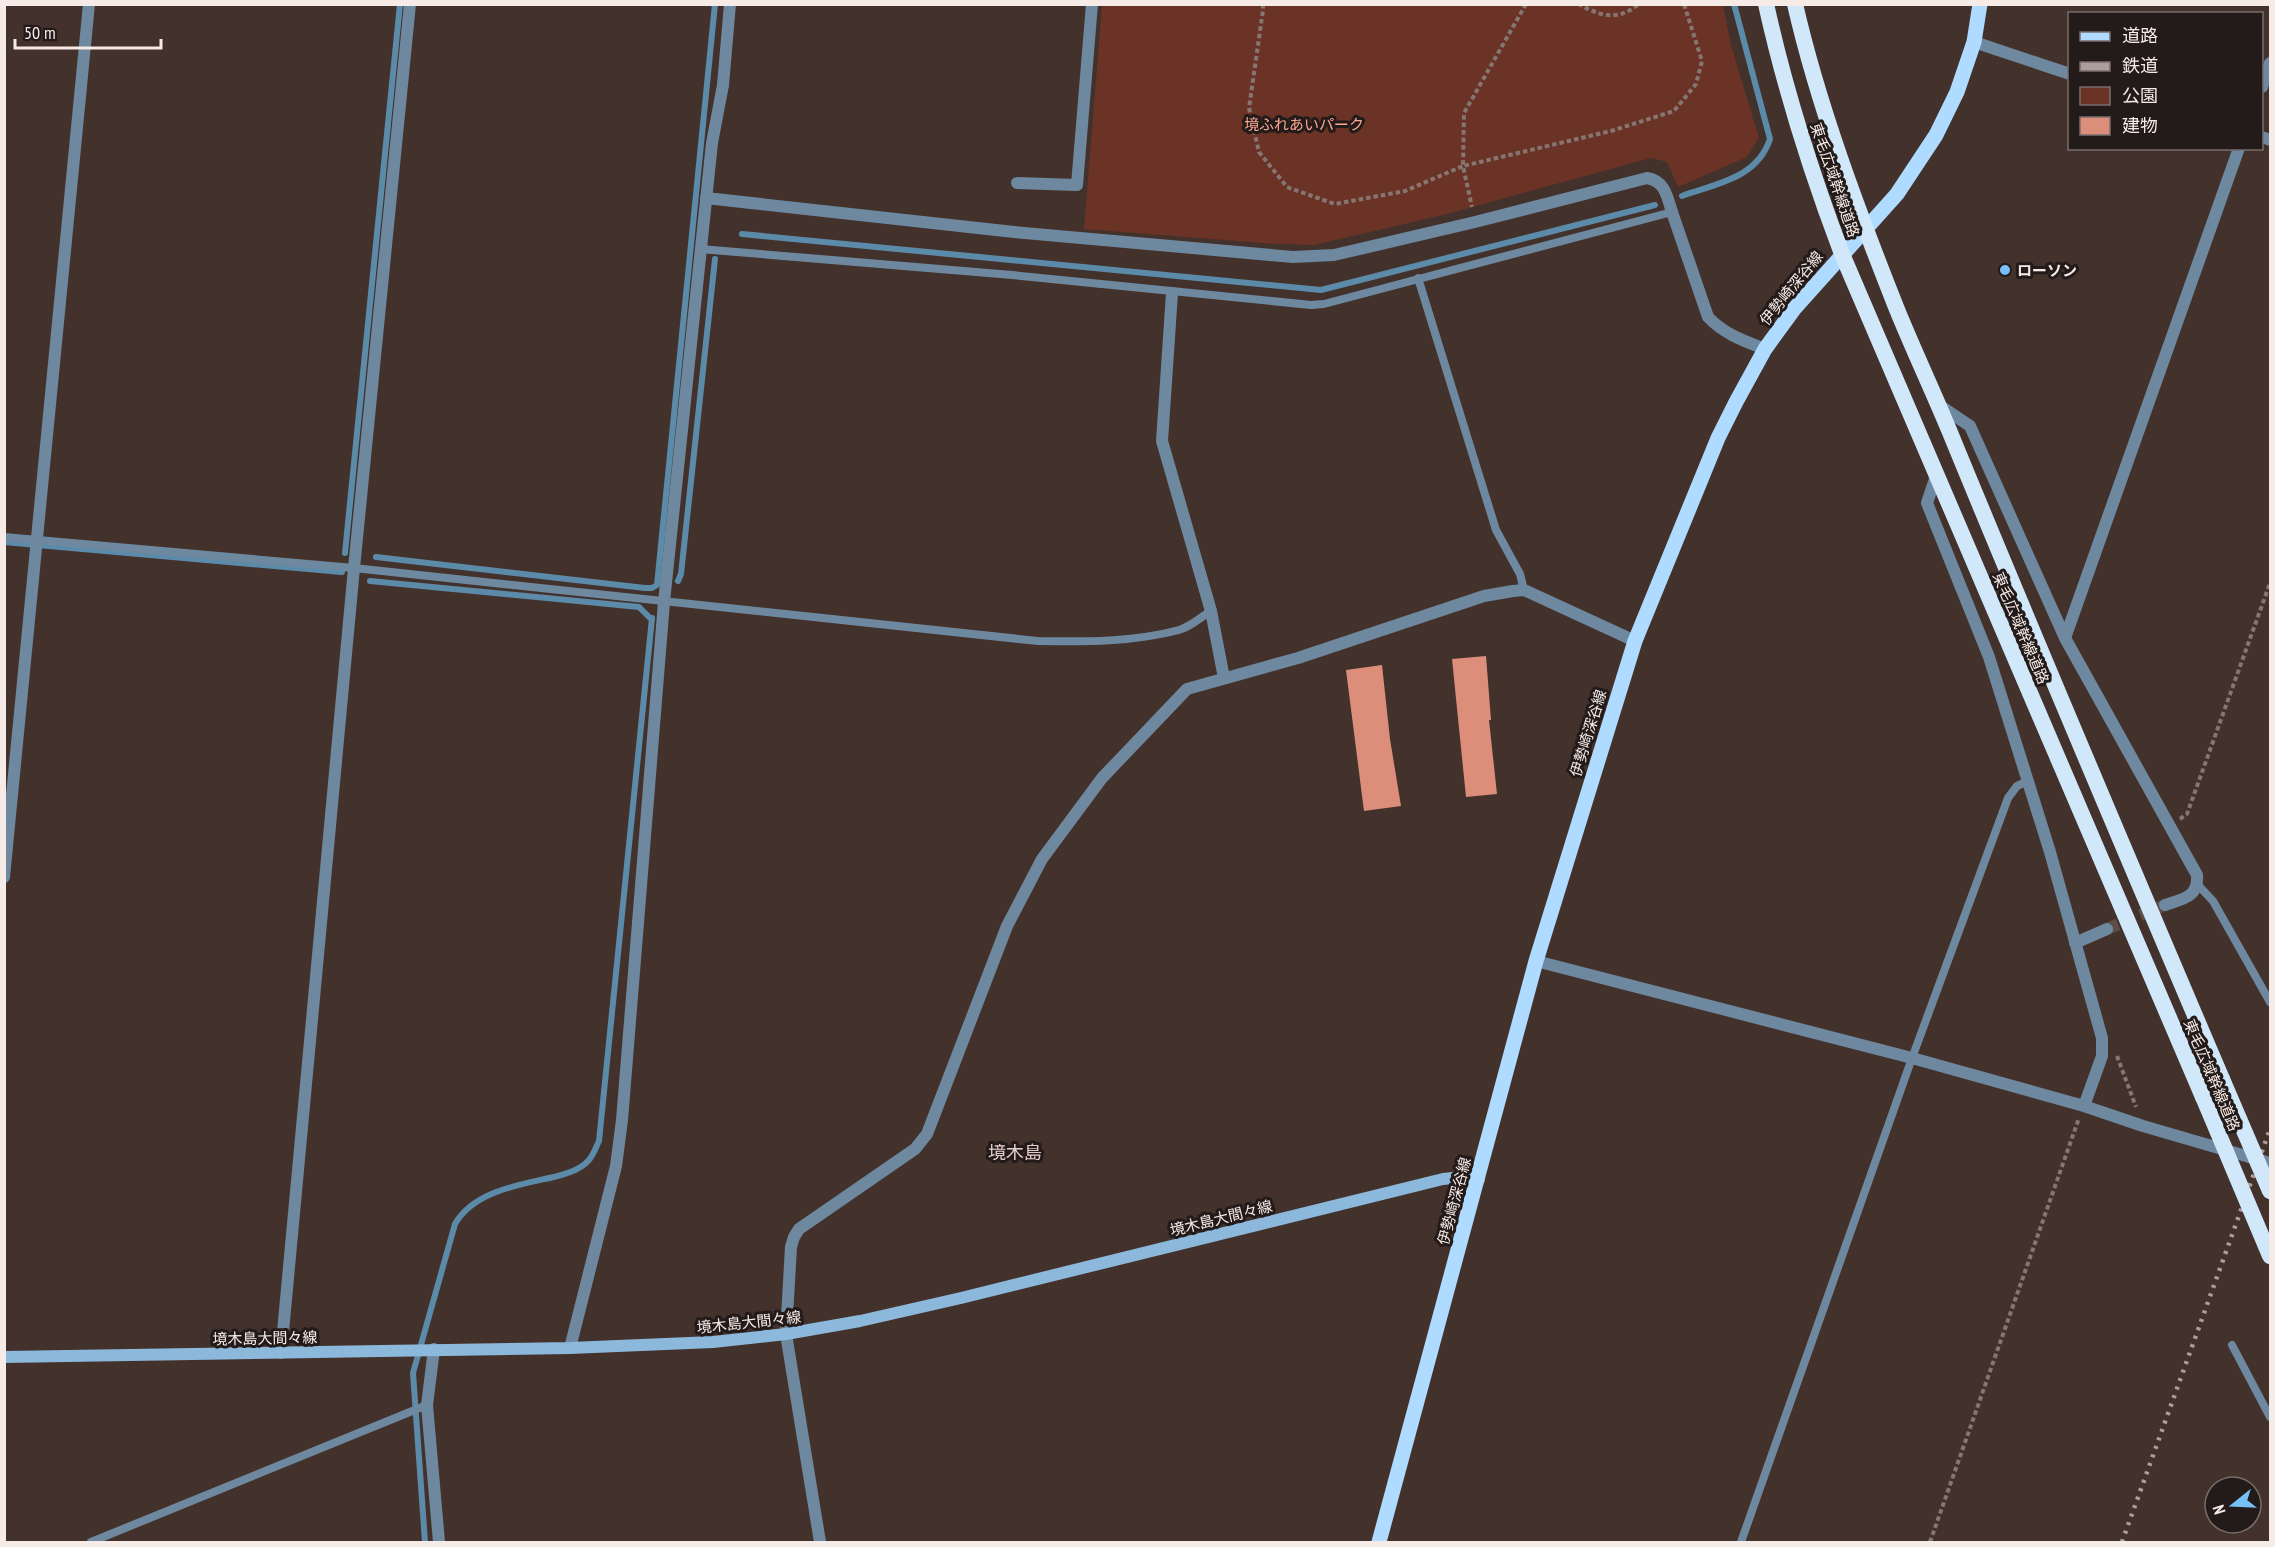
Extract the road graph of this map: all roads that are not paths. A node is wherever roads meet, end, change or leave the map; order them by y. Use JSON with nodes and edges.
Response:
{"nodes":[{"id":1,"x":89,"y":4,"type":"edge"},
{"id":2,"x":410,"y":4,"type":"edge"},
{"id":3,"x":730,"y":4,"type":"edge"},
{"id":4,"x":1092,"y":4,"type":"edge"},
{"id":5,"x":1766,"y":4,"type":"edge"},
{"id":6,"x":1795,"y":4,"type":"edge"},
{"id":7,"x":1980,"y":4,"type":"edge"},
{"id":8,"x":1974,"y":42,"type":"junction"},
{"id":9,"x":2271,"y":63,"type":"edge"},
{"id":10,"x":2068,"y":73,"type":"edge"},
{"id":11,"x":2263,"y":84,"type":"edge"},
{"id":12,"x":2238,"y":150,"type":"edge"},
{"id":13,"x":1017,"y":183,"type":"dead end"},
{"id":14,"x":706,"y":198,"type":"junction"},
{"id":15,"x":1672,"y":212,"type":"junction"},
{"id":16,"x":1867,"y":228,"type":"junction"},
{"id":17,"x":700,"y":249,"type":"junction"},
{"id":18,"x":1842,"y":254,"type":"junction"},
{"id":19,"x":1418,"y":278,"type":"junction"},
{"id":20,"x":1172,"y":293,"type":"junction"},
{"id":21,"x":1765,"y":349,"type":"junction"},
{"id":22,"x":1939,"y":405,"type":"junction"},
{"id":23,"x":1936,"y":476,"type":"junction"},
{"id":24,"x":4,"y":537,"type":"edge"},
{"id":25,"x":37,"y":540,"type":"junction"},
{"id":26,"x":354,"y":568,"type":"junction"},
{"id":27,"x":1524,"y":590,"type":"junction"},
{"id":28,"x":664,"y":602,"type":"junction"},
{"id":29,"x":1211,"y":611,"type":"junction"},
{"id":30,"x":2065,"y":638,"type":"junction"},
{"id":31,"x":1635,"y":640,"type":"junction"},
{"id":32,"x":1224,"y":678,"type":"junction"},
{"id":33,"x":2028,"y":781,"type":"junction"},
{"id":34,"x":4,"y":878,"type":"edge"},
{"id":35,"x":2198,"y":885,"type":"junction"},
{"id":36,"x":2165,"y":905,"type":"tunnel mouth"},
{"id":37,"x":2107,"y":930,"type":"tunnel mouth"},
{"id":38,"x":2075,"y":943,"type":"junction"},
{"id":39,"x":1536,"y":961,"type":"junction"},
{"id":40,"x":2271,"y":1002,"type":"edge"},
{"id":41,"x":1912,"y":1058,"type":"junction"},
{"id":42,"x":2084,"y":1106,"type":"junction"},
{"id":43,"x":2271,"y":1163,"type":"edge"},
{"id":44,"x":1479,"y":1179,"type":"junction"},
{"id":45,"x":2271,"y":1191,"type":"edge"},
{"id":46,"x":2271,"y":1256,"type":"edge"},
{"id":47,"x":786,"y":1334,"type":"junction"},
{"id":48,"x":2232,"y":1344,"type":"dead end"},
{"id":49,"x":570,"y":1348,"type":"junction"},
{"id":50,"x":434,"y":1350,"type":"junction"},
{"id":51,"x":281,"y":1353,"type":"junction"},
{"id":52,"x":4,"y":1357,"type":"edge"},
{"id":53,"x":427,"y":1405,"type":"junction"},
{"id":54,"x":2271,"y":1417,"type":"edge"},
{"id":55,"x":91,"y":1542,"type":"edge"},
{"id":56,"x":439,"y":1542,"type":"edge"},
{"id":57,"x":820,"y":1542,"type":"edge"},
{"id":58,"x":1379,"y":1542,"type":"edge"},
{"id":59,"x":1741,"y":1542,"type":"edge"}],
"edges":[{"from":1,"to":25,"type":"street"},
{"from":2,"to":26,"type":"street"},
{"from":3,"to":14,"type":"street"},
{"from":4,"to":13,"type":"street"},
{"from":5,"to":18,"type":"highway","name":"東毛広域幹線道路"},
{"from":6,"to":16,"type":"highway","name":"東毛広域幹線道路"},
{"from":7,"to":8,"type":"main road","name":"伊勢崎深谷線"},
{"from":8,"to":10,"type":"street"},
{"from":8,"to":16,"type":"main road","name":"伊勢崎深谷線"},
{"from":9,"to":11,"type":"street"},
{"from":12,"to":30,"type":"street"},
{"from":14,"to":15,"type":"street"},
{"from":14,"to":17,"type":"street"},
{"from":15,"to":19,"type":"lane"},
{"from":15,"to":21,"type":"street"},
{"from":16,"to":18,"type":"main road","name":"伊勢崎深谷線"},
{"from":16,"to":22,"type":"highway","name":"東毛広域幹線道路"},
{"from":17,"to":20,"type":"lane"},
{"from":17,"to":28,"type":"street"},
{"from":18,"to":21,"type":"main road","name":"伊勢崎深谷線"},
{"from":18,"to":23,"type":"highway","name":"東毛広域幹線道路"},
{"from":19,"to":20,"type":"lane"},
{"from":19,"to":27,"type":"lane"},
{"from":20,"to":29,"type":"street"},
{"from":21,"to":31,"type":"main road","name":"伊勢崎深谷線"},
{"from":22,"to":30,"type":"street"},
{"from":22,"to":45,"type":"highway","name":"東毛広域幹線道路","bridge":true},
{"from":23,"to":33,"type":"street"},
{"from":23,"to":46,"type":"highway","name":"東毛広域幹線道路","bridge":true},
{"from":24,"to":25,"type":"lane"},
{"from":25,"to":26,"type":"lane"},
{"from":25,"to":34,"type":"street"},
{"from":26,"to":28,"type":"lane"},
{"from":26,"to":51,"type":"street"},
{"from":27,"to":31,"type":"street"},
{"from":27,"to":32,"type":"street"},
{"from":28,"to":29,"type":"lane"},
{"from":28,"to":49,"type":"street"},
{"from":29,"to":32,"type":"street"},
{"from":30,"to":35,"type":"street"},
{"from":31,"to":39,"type":"main road","name":"伊勢崎深谷線"},
{"from":32,"to":47,"type":"street"},
{"from":33,"to":38,"type":"street"},
{"from":33,"to":41,"type":"lane"},
{"from":35,"to":36,"type":"street"},
{"from":35,"to":40,"type":"lane"},
{"from":37,"to":38,"type":"street"},
{"from":38,"to":42,"type":"street"},
{"from":39,"to":41,"type":"street"},
{"from":39,"to":44,"type":"main road","name":"伊勢崎深谷線"},
{"from":41,"to":42,"type":"street"},
{"from":41,"to":59,"type":"lane"},
{"from":42,"to":43,"type":"street"},
{"from":44,"to":47,"type":"main road","name":"境木島大間々線"},
{"from":44,"to":58,"type":"main road","name":"伊勢崎深谷線"},
{"from":47,"to":49,"type":"main road","name":"境木島大間々線"},
{"from":47,"to":57,"type":"street"},
{"from":48,"to":54,"type":"lane"},
{"from":49,"to":50,"type":"main road","name":"境木島大間々線"},
{"from":50,"to":51,"type":"main road","name":"境木島大間々線"},
{"from":50,"to":53,"type":"street"},
{"from":51,"to":52,"type":"main road","name":"境木島大間々線"},
{"from":53,"to":55,"type":"lane"},
{"from":53,"to":56,"type":"street"}]}
